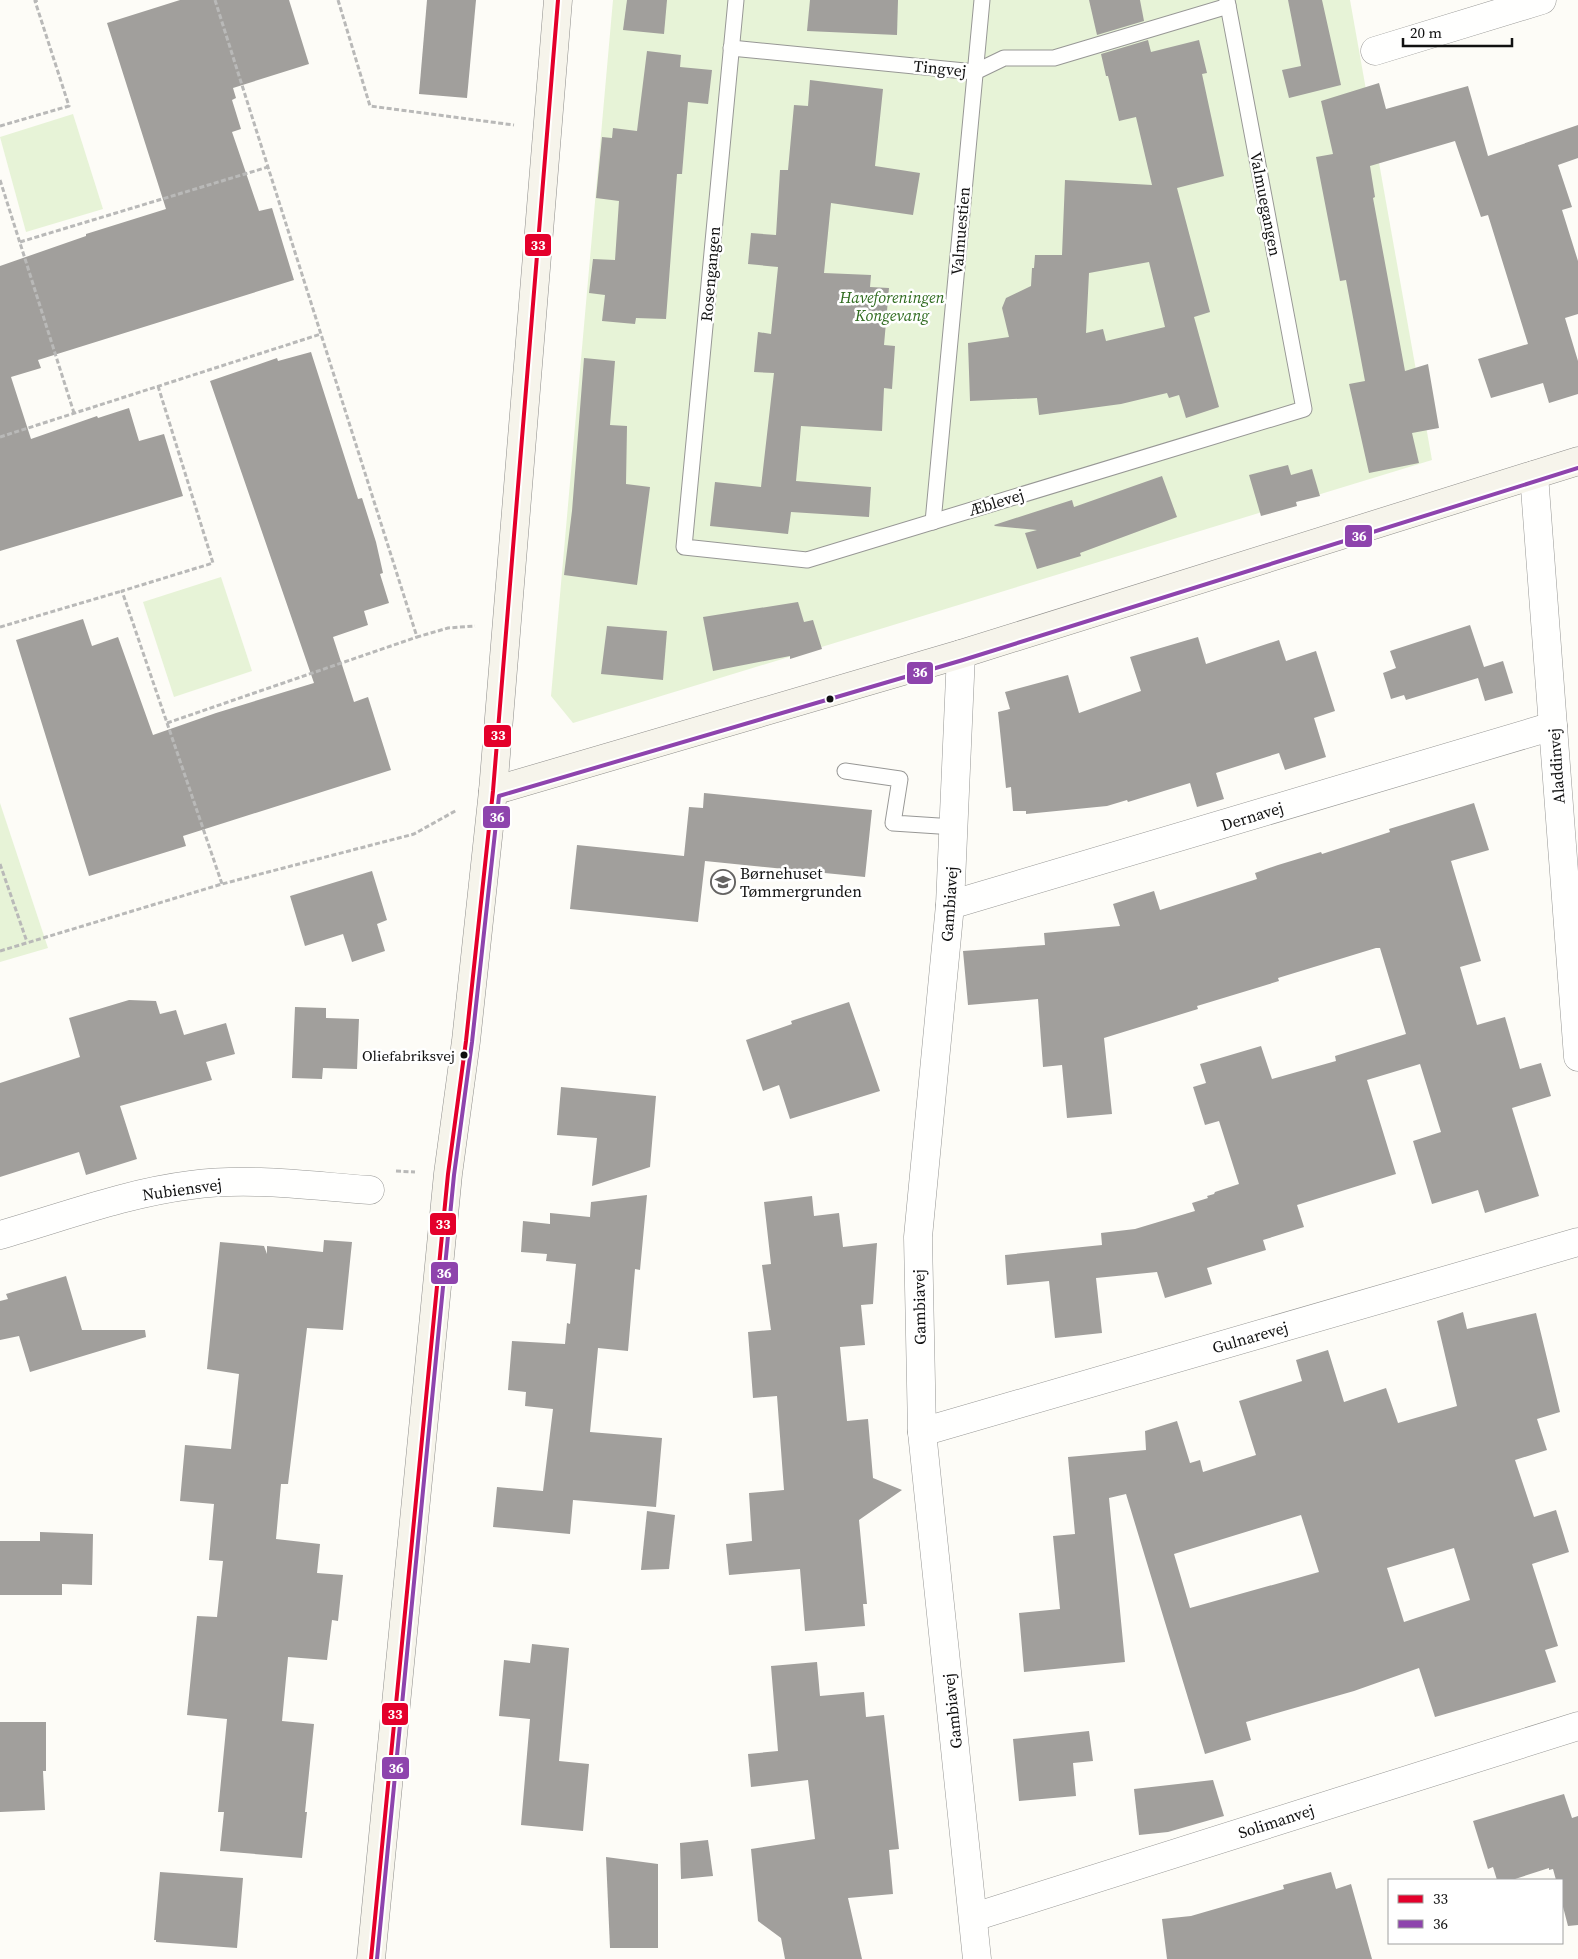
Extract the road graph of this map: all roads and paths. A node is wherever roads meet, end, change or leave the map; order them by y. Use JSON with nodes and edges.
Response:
{"nodes":[{"id":1,"x":39,"y":0,"type":"edge"},
{"id":2,"x":215,"y":0,"type":"edge"},
{"id":3,"x":338,"y":0,"type":"edge"},
{"id":4,"x":558,"y":0,"type":"edge"},
{"id":5,"x":736,"y":0,"type":"edge"},
{"id":6,"x":982,"y":0,"type":"edge"},
{"id":7,"x":1542,"y":0,"type":"edge"},
{"id":8,"x":1228,"y":3,"type":"edge"},
{"id":9,"x":731,"y":48,"type":"junction"},
{"id":10,"x":1375,"y":51,"type":"dead end"},
{"id":11,"x":975,"y":72,"type":"junction"},
{"id":12,"x":0,"y":126,"type":"edge"},
{"id":13,"x":548,"y":129,"type":"junction"},
{"id":14,"x":268,"y":167,"type":"junction"},
{"id":15,"x":0,"y":180,"type":"edge"},
{"id":16,"x":20,"y":242,"type":"junction"},
{"id":17,"x":321,"y":334,"type":"junction"},
{"id":18,"x":158,"y":386,"type":"junction"},
{"id":19,"x":1304,"y":409,"type":"joint"},
{"id":20,"x":74,"y":413,"type":"junction"},
{"id":21,"x":0,"y":437,"type":"edge"},
{"id":22,"x":1578,"y":461,"type":"edge"},
{"id":23,"x":1534,"y":475,"type":"junction"},
{"id":24,"x":933,"y":522,"type":"junction"},
{"id":25,"x":684,"y":547,"type":"joint"},
{"id":26,"x":122,"y":591,"type":"junction"},
{"id":27,"x":508,"y":622,"type":"junction"},
{"id":28,"x":0,"y":627,"type":"edge"},
{"id":29,"x":417,"y":637,"type":"junction"},
{"id":30,"x":961,"y":654,"type":"junction"},
{"id":31,"x":166,"y":724,"type":"junction"},
{"id":32,"x":1553,"y":726,"type":"junction"},
{"id":33,"x":845,"y":771,"type":"dead end"},
{"id":34,"x":492,"y":791,"type":"junction"},
{"id":35,"x":954,"y":826,"type":"junction"},
{"id":36,"x":0,"y":864,"type":"edge"},
{"id":37,"x":222,"y":884,"type":"junction"},
{"id":38,"x":950,"y":905,"type":"junction"},
{"id":39,"x":27,"y":942,"type":"junction"},
{"id":40,"x":0,"y":951,"type":"edge"},
{"id":41,"x":1578,"y":1057,"type":"edge"},
{"id":42,"x":448,"y":1174,"type":"junction"},
{"id":43,"x":370,"y":1190,"type":"joint"},
{"id":44,"x":0,"y":1235,"type":"edge"},
{"id":45,"x":1578,"y":1242,"type":"edge"},
{"id":46,"x":922,"y":1432,"type":"junction"},
{"id":47,"x":1578,"y":1726,"type":"edge"},
{"id":48,"x":974,"y":1917,"type":"junction"},
{"id":49,"x":371,"y":1959,"type":"edge"},
{"id":50,"x":977,"y":1959,"type":"edge"}],
"edges":[{"from":1,"to":12,"type":"path"},
{"from":2,"to":14,"type":"path"},
{"from":3,"to":13,"type":"path"},
{"from":4,"to":13,"type":"street"},
{"from":5,"to":9,"type":"lane","name":"Rosengangen"},
{"from":6,"to":11,"type":"lane","name":"Valmuestien"},
{"from":7,"to":10,"type":"street"},
{"from":8,"to":11,"type":"lane","name":"Tingvej"},
{"from":8,"to":19,"type":"lane","name":"Valmuegangen"},
{"from":9,"to":11,"type":"lane","name":"Tingvej"},
{"from":9,"to":25,"type":"lane","name":"Rosengangen"},
{"from":11,"to":24,"type":"lane","name":"Valmuestien"},
{"from":13,"to":27,"type":"street"},
{"from":14,"to":16,"type":"path"},
{"from":14,"to":17,"type":"path"},
{"from":15,"to":16,"type":"path"},
{"from":16,"to":20,"type":"path"},
{"from":17,"to":18,"type":"path"},
{"from":17,"to":29,"type":"path"},
{"from":18,"to":20,"type":"path"},
{"from":18,"to":26,"type":"path"},
{"from":19,"to":24,"type":"lane","name":"Æblevej"},
{"from":20,"to":21,"type":"path"},
{"from":22,"to":23,"type":"street"},
{"from":23,"to":30,"type":"street"},
{"from":23,"to":32,"type":"street","name":"Aladdinvej"},
{"from":24,"to":25,"type":"lane","name":"Æblevej"},
{"from":26,"to":28,"type":"path"},
{"from":26,"to":31,"type":"path"},
{"from":27,"to":29,"type":"path"},
{"from":27,"to":34,"type":"street"},
{"from":29,"to":31,"type":"path"},
{"from":30,"to":34,"type":"street"},
{"from":30,"to":35,"type":"street","name":"Gambiavej"},
{"from":31,"to":37,"type":"path"},
{"from":32,"to":38,"type":"street","name":"Dernavej"},
{"from":32,"to":41,"type":"street","name":"Aladdinvej"},
{"from":33,"to":35,"type":"lane"},
{"from":34,"to":37,"type":"path"},
{"from":34,"to":42,"type":"street"},
{"from":35,"to":38,"type":"street","name":"Gambiavej"},
{"from":36,"to":39,"type":"path"},
{"from":37,"to":39,"type":"path"},
{"from":38,"to":46,"type":"street","name":"Gambiavej"},
{"from":39,"to":40,"type":"path"},
{"from":42,"to":43,"type":"path"},
{"from":42,"to":49,"type":"street"},
{"from":43,"to":44,"type":"street","name":"Nubiensvej"},
{"from":45,"to":46,"type":"street","name":"Gulnarevej"},
{"from":46,"to":48,"type":"street","name":"Gambiavej"},
{"from":47,"to":48,"type":"street","name":"Solimanvej"},
{"from":48,"to":50,"type":"street","name":"Gambiavej"}]}
